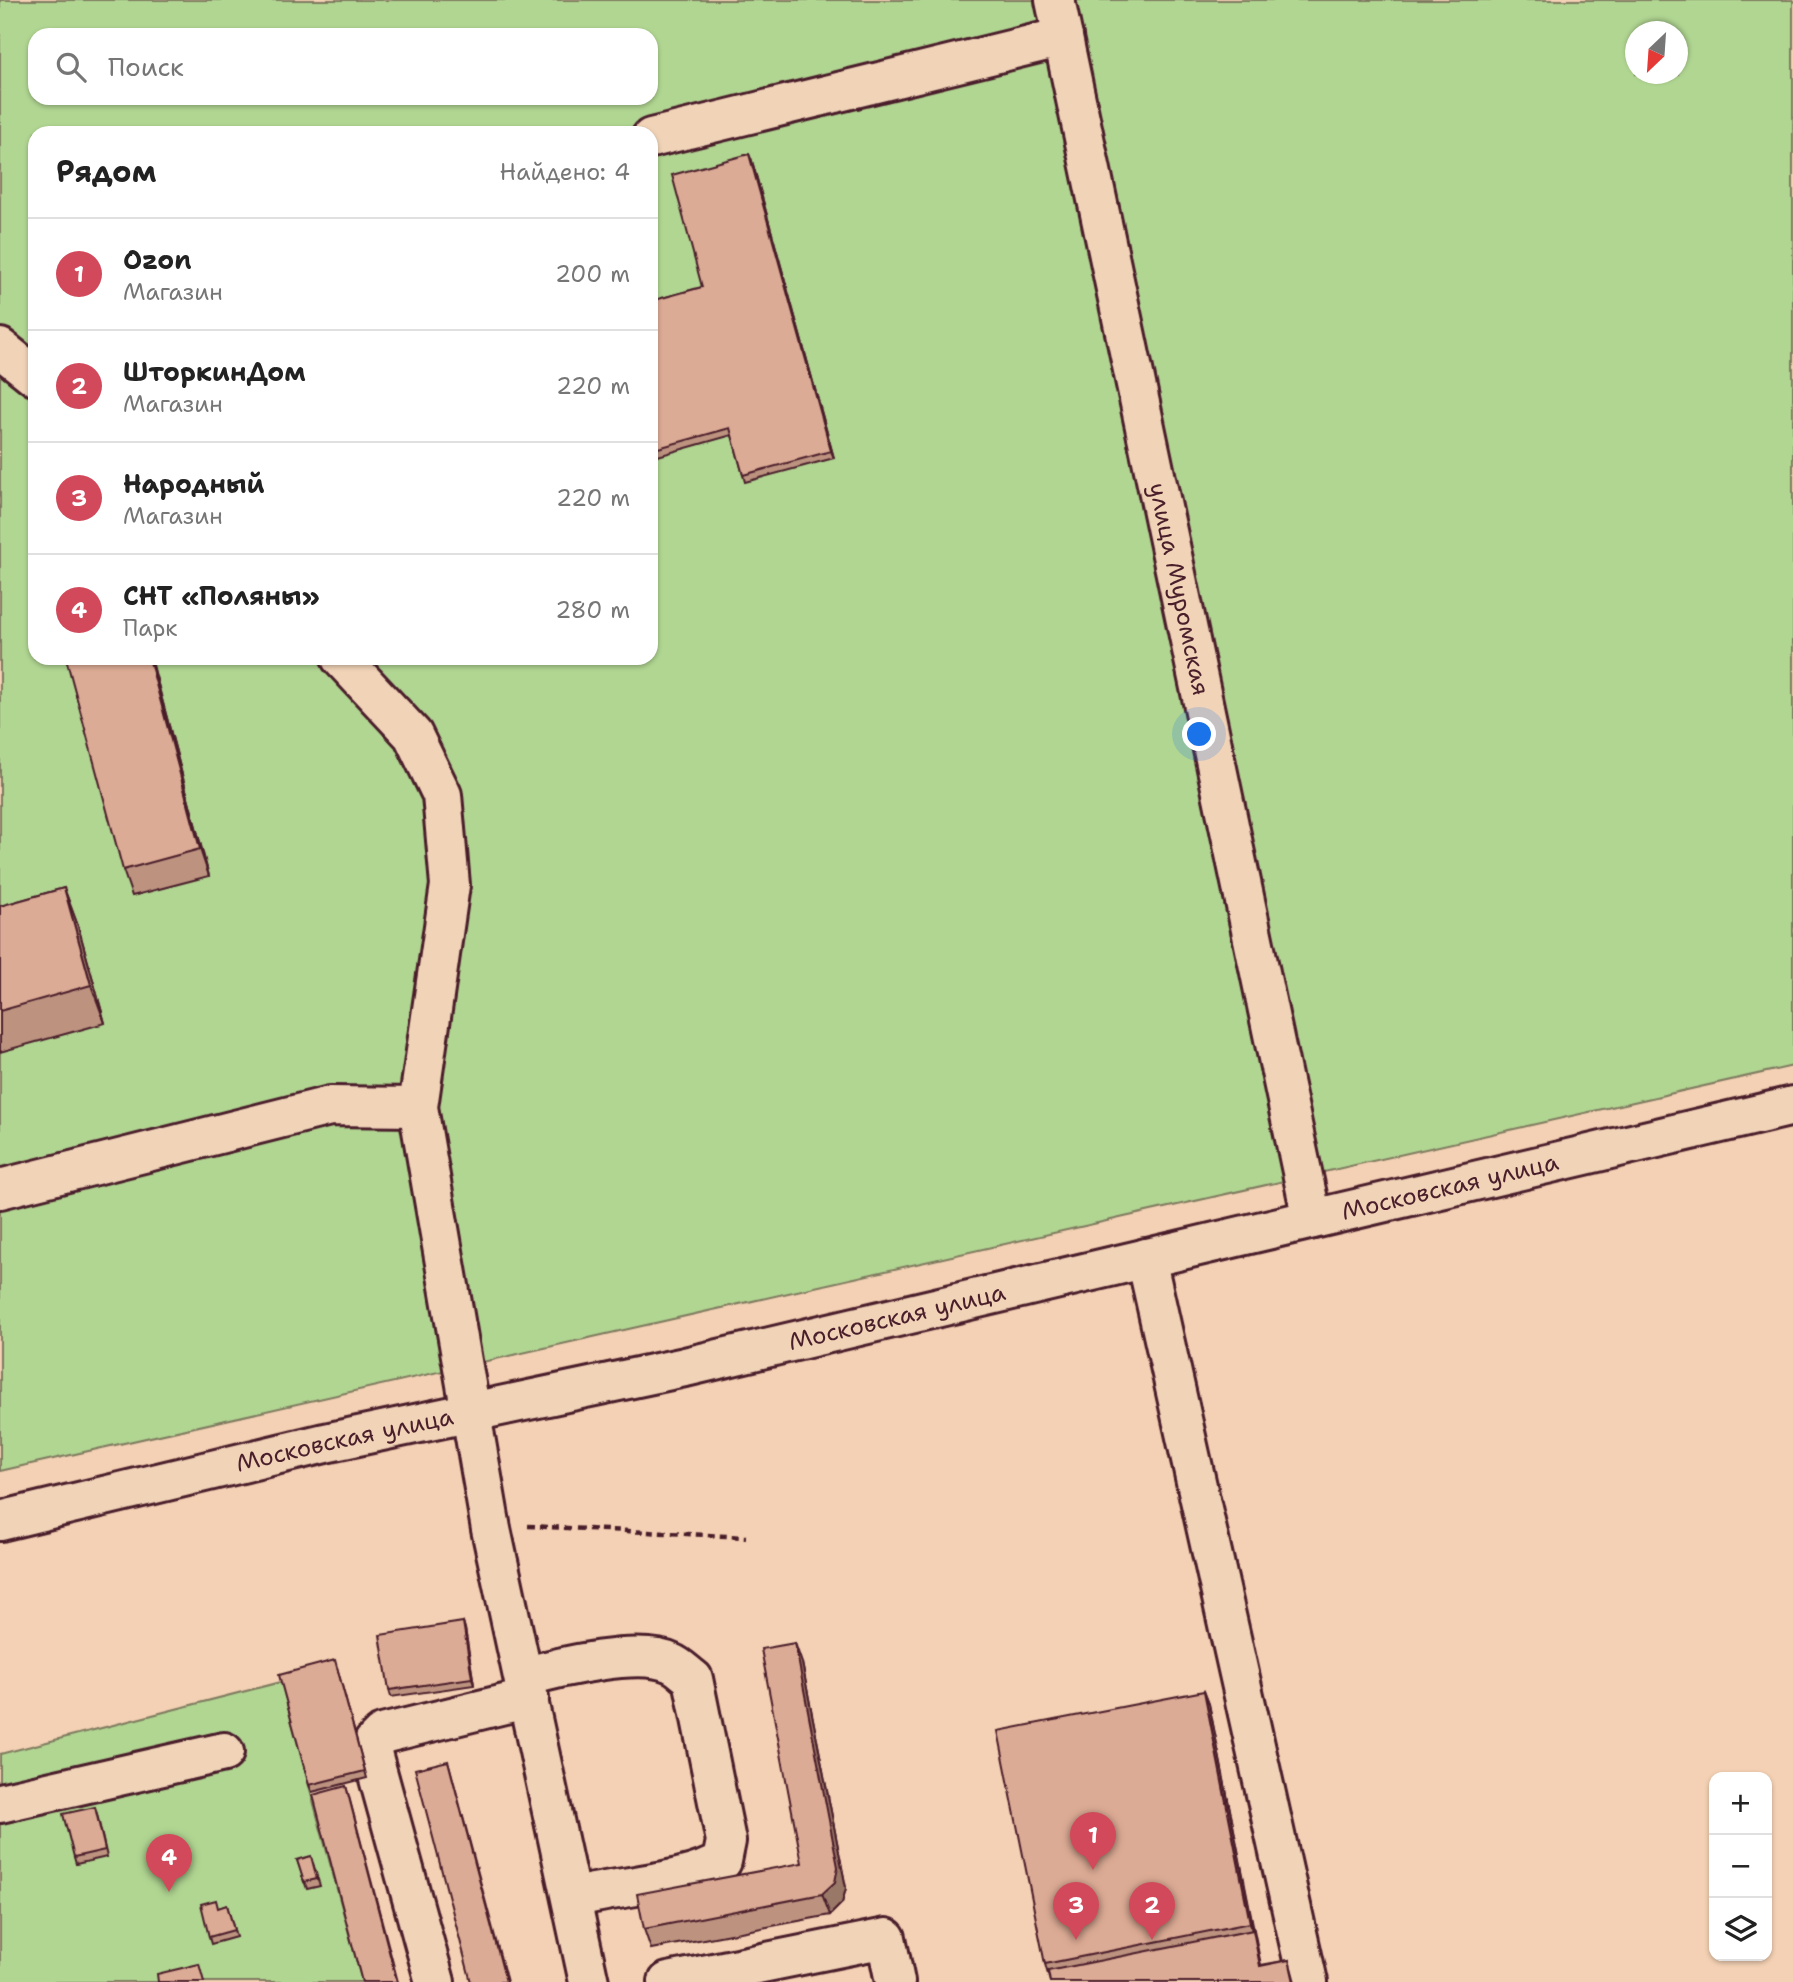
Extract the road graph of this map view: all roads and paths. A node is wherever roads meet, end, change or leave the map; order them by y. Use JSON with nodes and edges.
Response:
{"nodes":[{"id":1,"x":1055,"y":0,"type":"edge"},
{"id":2,"x":1063,"y":37,"type":"junction"},
{"id":3,"x":658,"y":136,"type":"edge"},
{"id":4,"x":0,"y":348,"type":"edge"},
{"id":5,"x":28,"y":370,"type":"edge"},
{"id":6,"x":348,"y":665,"type":"edge"},
{"id":7,"x":1793,"y":1106,"type":"edge"},
{"id":8,"x":418,"y":1107,"type":"junction"},
{"id":9,"x":0,"y":1189,"type":"edge"},
{"id":10,"x":1312,"y":1219,"type":"junction"},
{"id":11,"x":1146,"y":1258,"type":"junction"},
{"id":12,"x":472,"y":1410,"type":"junction"},
{"id":13,"x":0,"y":1521,"type":"edge"},
{"id":14,"x":516,"y":1526,"type":"dead end"},
{"id":15,"x":746,"y":1536,"type":"dead end"},
{"id":16,"x":527,"y":1688,"type":"junction"},
{"id":17,"x":224,"y":1752,"type":"dead end"},
{"id":18,"x":0,"y":1803,"type":"edge"},
{"id":19,"x":572,"y":1898,"type":"junction"},
{"id":20,"x":435,"y":1982,"type":"edge"},
{"id":21,"x":589,"y":1982,"type":"edge"},
{"id":22,"x":668,"y":1982,"type":"edge"},
{"id":23,"x":895,"y":1982,"type":"edge"},
{"id":24,"x":1308,"y":1982,"type":"edge"}],
"edges":[{"from":1,"to":2,"type":"main road","name":"улица Муромская"},
{"from":2,"to":3,"type":"main road"},
{"from":2,"to":10,"type":"main road","name":"улица Муромская"},
{"from":4,"to":5,"type":"main road"},
{"from":6,"to":8,"type":"main road"},
{"from":7,"to":10,"type":"main road","name":"Московская улица"},
{"from":8,"to":9,"type":"main road"},
{"from":8,"to":12,"type":"main road"},
{"from":10,"to":11,"type":"main road","name":"Московская улица"},
{"from":11,"to":12,"type":"main road","name":"Московская улица"},
{"from":11,"to":24,"type":"main road"},
{"from":12,"to":13,"type":"main road","name":"Московская улица"},
{"from":12,"to":16,"type":"main road"},
{"from":14,"to":15,"type":"path"},
{"from":16,"to":19,"type":"main road"},
{"from":16,"to":19,"type":"main road"},
{"from":16,"to":20,"type":"main road"},
{"from":17,"to":18,"type":"main road"},
{"from":19,"to":21,"type":"main road"},
{"from":22,"to":23,"type":"main road"}]}
